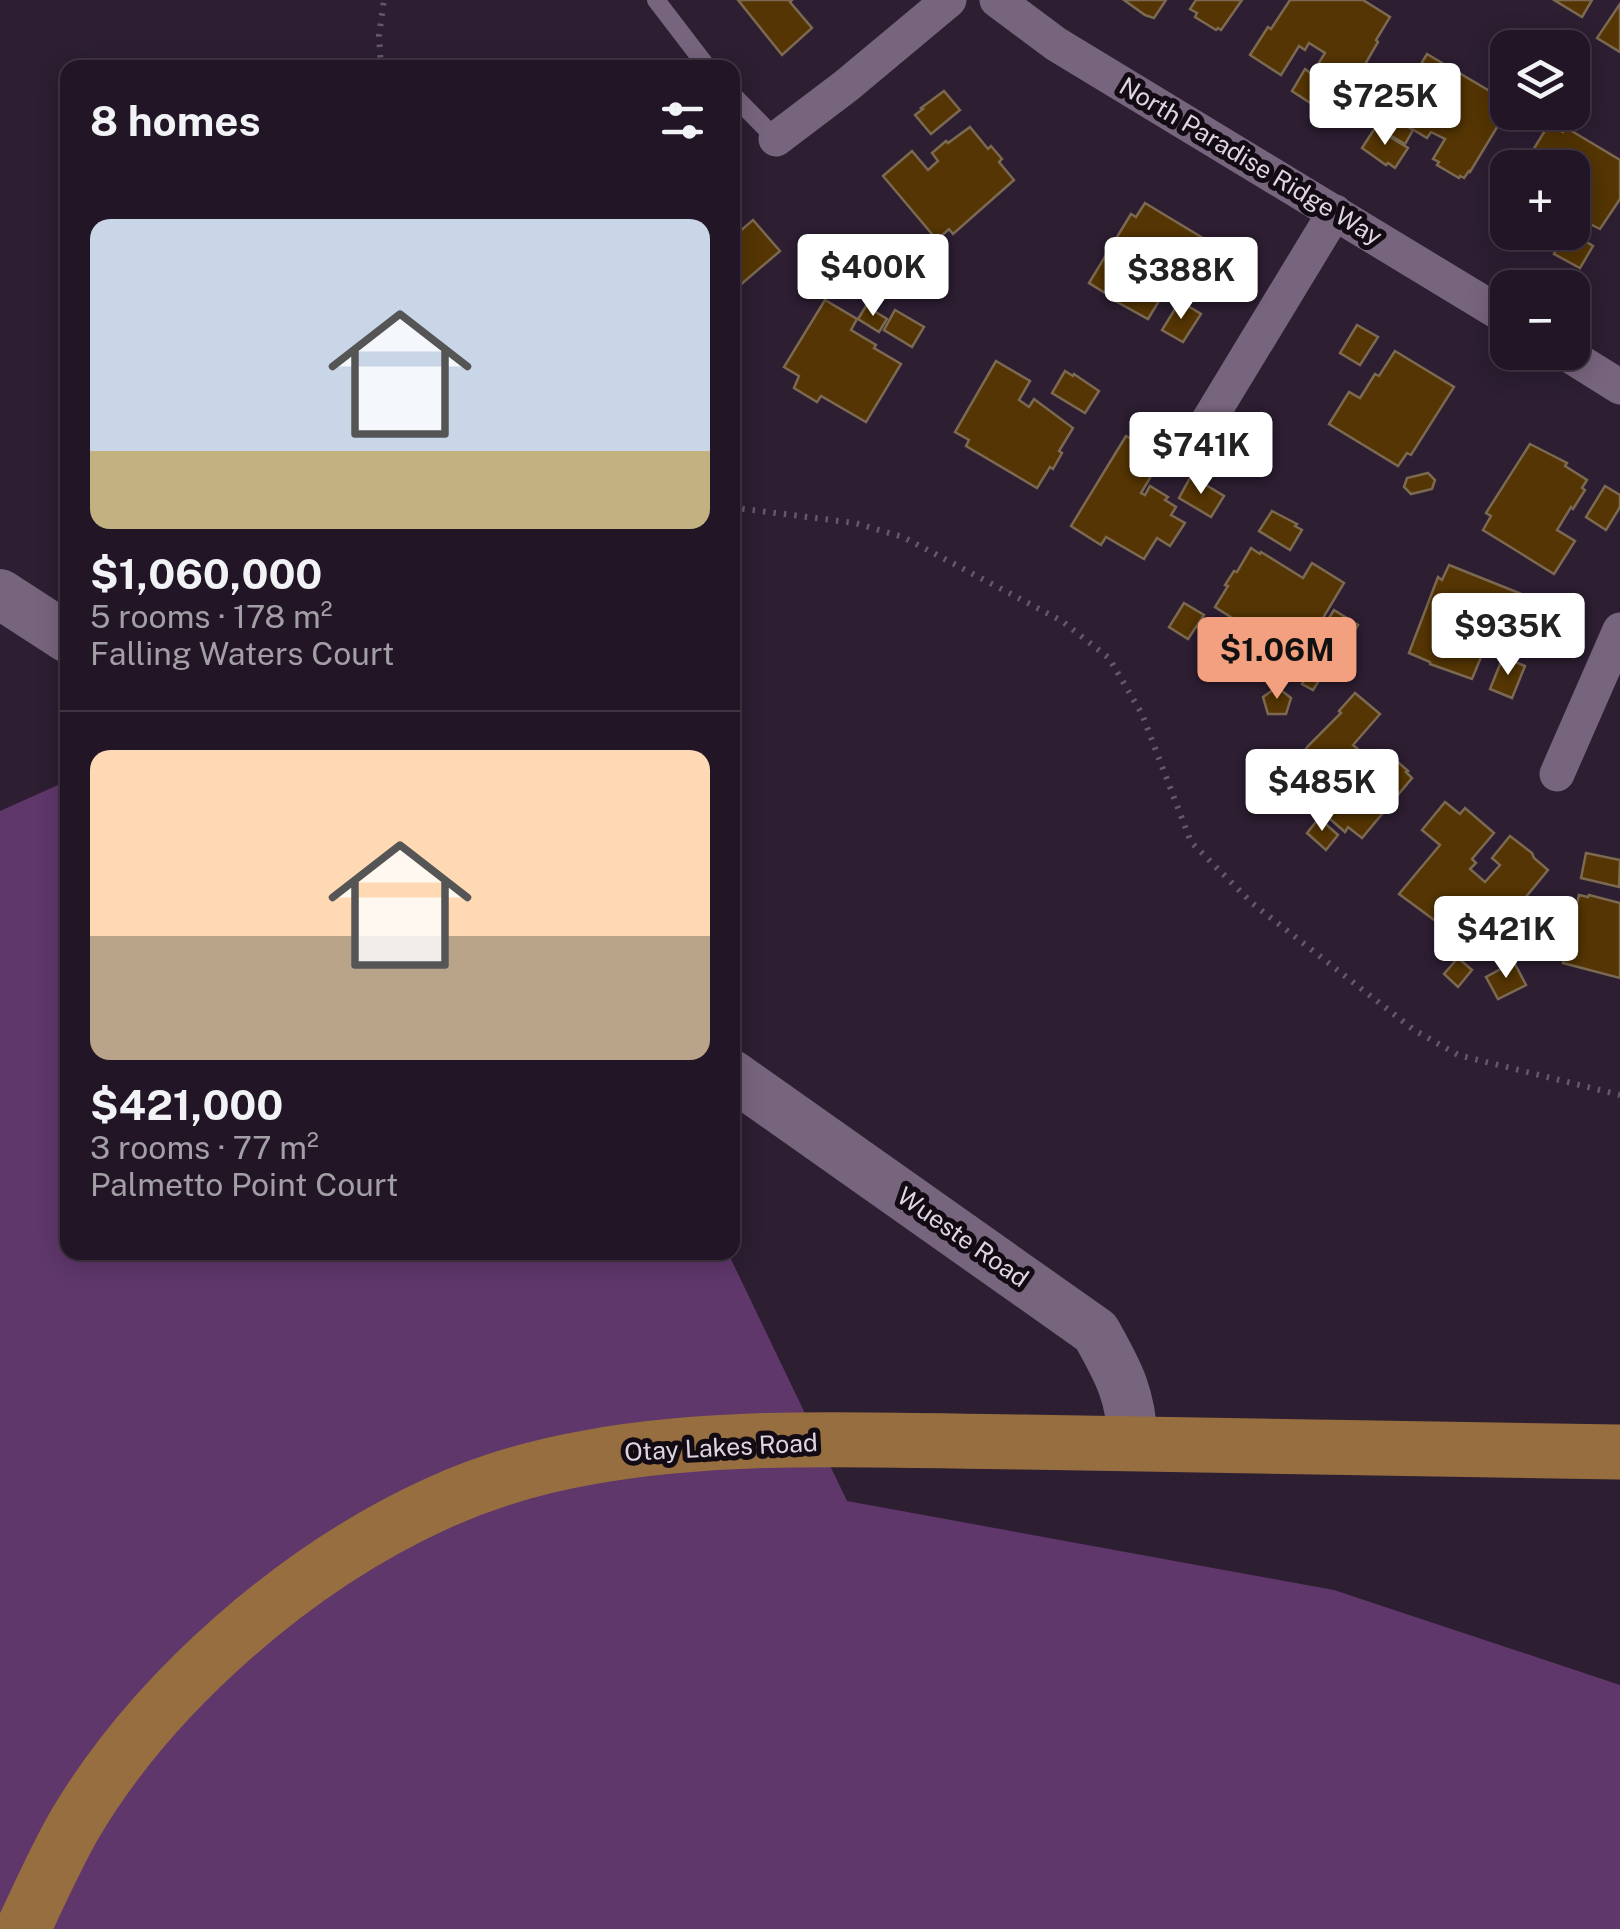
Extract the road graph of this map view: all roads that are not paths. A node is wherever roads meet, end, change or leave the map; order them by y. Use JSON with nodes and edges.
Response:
{"nodes":[{"id":1,"x":656,"y":0,"type":"edge"},
{"id":2,"x":949,"y":0,"type":"edge"},
{"id":3,"x":997,"y":0,"type":"edge"},
{"id":4,"x":702,"y":60,"type":"edge"},
{"id":5,"x":740,"y":102,"type":"edge"},
{"id":6,"x":776,"y":139,"type":"joint"},
{"id":7,"x":1335,"y":212,"type":"junction"},
{"id":8,"x":1490,"y":307,"type":"edge"},
{"id":9,"x":1590,"y":368,"type":"edge"},
{"id":10,"x":1620,"y":387,"type":"edge"},
{"id":11,"x":1206,"y":423,"type":"dead end"},
{"id":12,"x":0,"y":594,"type":"edge"},
{"id":13,"x":1620,"y":630,"type":"edge"},
{"id":14,"x":60,"y":633,"type":"edge"},
{"id":15,"x":1558,"y":774,"type":"dead end"},
{"id":16,"x":740,"y":1080,"type":"edge"},
{"id":17,"x":1133,"y":1444,"type":"junction"},
{"id":18,"x":1620,"y":1452,"type":"edge"},
{"id":19,"x":24,"y":1929,"type":"edge"}],
"edges":[{"from":1,"to":4,"type":"lane"},
{"from":2,"to":6,"type":"street"},
{"from":3,"to":7,"type":"street","name":"North Paradise Ridge Way"},
{"from":5,"to":6,"type":"lane"},
{"from":7,"to":8,"type":"street","name":"North Paradise Ridge Way"},
{"from":7,"to":11,"type":"street"},
{"from":9,"to":10,"type":"street"},
{"from":12,"to":14,"type":"street"},
{"from":13,"to":15,"type":"street"},
{"from":16,"to":17,"type":"street","name":"Wueste Road"},
{"from":17,"to":18,"type":"main road","name":"Otay Lakes Road"},
{"from":17,"to":19,"type":"main road","name":"Otay Lakes Road"}]}
